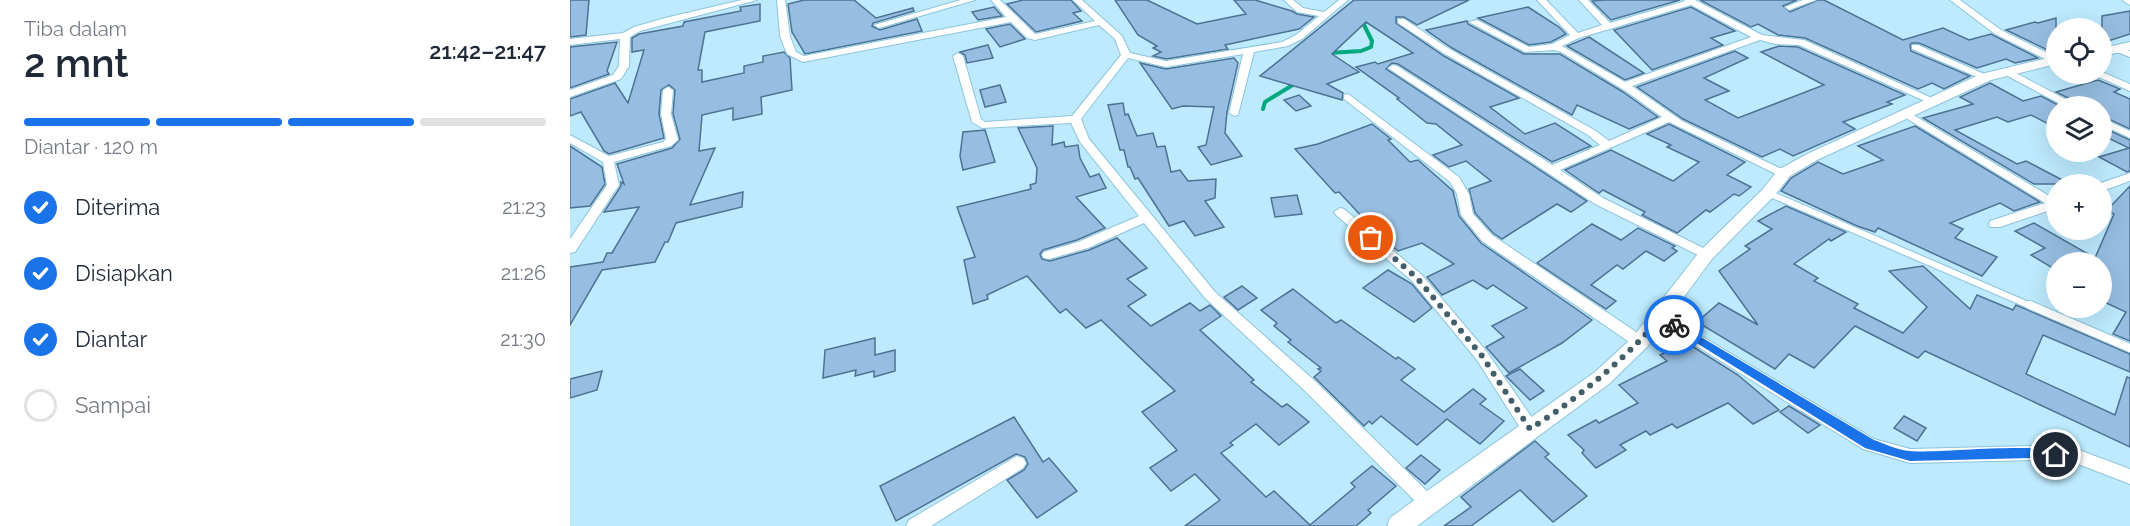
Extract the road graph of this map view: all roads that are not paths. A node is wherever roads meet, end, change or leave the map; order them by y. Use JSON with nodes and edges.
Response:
{"nodes":[{"id":1,"x":753,"y":0,"type":"edge"},
{"id":2,"x":781,"y":0,"type":"edge"},
{"id":3,"x":971,"y":0,"type":"edge"},
{"id":4,"x":995,"y":0,"type":"edge"},
{"id":5,"x":1078,"y":0,"type":"edge"},
{"id":6,"x":1287,"y":0,"type":"edge"},
{"id":7,"x":1344,"y":0,"type":"edge"},
{"id":8,"x":1541,"y":0,"type":"edge"},
{"id":9,"x":1583,"y":0,"type":"edge"},
{"id":10,"x":1812,"y":0,"type":"edge"},
{"id":11,"x":1954,"y":0,"type":"edge"},
{"id":12,"x":2126,"y":0,"type":"edge"},
{"id":13,"x":1690,"y":1,"type":"edge"},
{"id":14,"x":735,"y":2,"type":"edge"},
{"id":15,"x":2130,"y":2,"type":"edge"},
{"id":16,"x":1789,"y":7,"type":"dead end"},
{"id":17,"x":1327,"y":15,"type":"junction"},
{"id":18,"x":1015,"y":18,"type":"junction"},
{"id":19,"x":1401,"y":21,"type":"dead end"},
{"id":20,"x":1101,"y":22,"type":"junction"},
{"id":21,"x":1474,"y":22,"type":"dead end"},
{"id":22,"x":879,"y":25,"type":"dead end"},
{"id":23,"x":1608,"y":26,"type":"junction"},
{"id":24,"x":625,"y":36,"type":"junction"},
{"id":25,"x":1576,"y":36,"type":"junction"},
{"id":26,"x":1299,"y":37,"type":"junction"},
{"id":27,"x":1759,"y":37,"type":"junction"},
{"id":28,"x":570,"y":42,"type":"edge"},
{"id":29,"x":1554,"y":47,"type":"junction"},
{"id":30,"x":1915,"y":47,"type":"dead end"},
{"id":31,"x":1249,"y":51,"type":"junction"},
{"id":32,"x":1126,"y":55,"type":"junction"},
{"id":33,"x":958,"y":56,"type":"dead end"},
{"id":34,"x":2046,"y":56,"type":"edge"},
{"id":35,"x":1151,"y":61,"type":"junction"},
{"id":36,"x":2046,"y":62,"type":"edge"},
{"id":37,"x":1393,"y":69,"type":"dead end"},
{"id":38,"x":2006,"y":71,"type":"junction"},
{"id":39,"x":1986,"y":77,"type":"junction"},
{"id":40,"x":2112,"y":80,"type":"edge"},
{"id":41,"x":1625,"y":85,"type":"junction"},
{"id":42,"x":2130,"y":87,"type":"edge"},
{"id":43,"x":668,"y":90,"type":"dead end"},
{"id":44,"x":570,"y":94,"type":"edge"},
{"id":45,"x":2052,"y":96,"type":"edge"},
{"id":46,"x":1348,"y":97,"type":"dead end"},
{"id":47,"x":1931,"y":100,"type":"junction"},
{"id":48,"x":1234,"y":113,"type":"dead end"},
{"id":49,"x":1905,"y":113,"type":"junction"},
{"id":50,"x":1670,"y":117,"type":"junction"},
{"id":51,"x":1076,"y":119,"type":"junction"},
{"id":52,"x":2112,"y":126,"type":"edge"},
{"id":53,"x":2130,"y":135,"type":"edge"},
{"id":54,"x":570,"y":138,"type":"edge"},
{"id":55,"x":1608,"y":146,"type":"junction"},
{"id":56,"x":608,"y":160,"type":"junction"},
{"id":57,"x":1550,"y":170,"type":"junction"},
{"id":58,"x":1784,"y":173,"type":"junction"},
{"id":59,"x":2130,"y":177,"type":"edge"},
{"id":60,"x":2112,"y":183,"type":"edge"},
{"id":61,"x":1768,"y":193,"type":"junction"},
{"id":62,"x":2046,"y":198,"type":"edge"},
{"id":63,"x":2046,"y":207,"type":"edge"},
{"id":64,"x":1340,"y":212,"type":"dead end"},
{"id":65,"x":1147,"y":217,"type":"junction"},
{"id":66,"x":1995,"y":224,"type":"dead end"},
{"id":67,"x":570,"y":249,"type":"edge"},
{"id":68,"x":1049,"y":255,"type":"dead end"},
{"id":69,"x":1706,"y":255,"type":"junction"},
{"id":70,"x":1662,"y":317,"type":"junction"},
{"id":71,"x":1640,"y":342,"type":"junction"},
{"id":72,"x":2130,"y":348,"type":"edge"},
{"id":73,"x":1530,"y":429,"type":"junction"},
{"id":74,"x":1017,"y":463,"type":"dead end"},
{"id":75,"x":2130,"y":477,"type":"edge"},
{"id":76,"x":1428,"y":503,"type":"junction"},
{"id":77,"x":915,"y":526,"type":"edge"},
{"id":78,"x":1399,"y":526,"type":"edge"}],
"edges":[{"from":1,"to":14,"type":"street"},
{"from":2,"to":18,"type":"street"},
{"from":3,"to":22,"type":"street"},
{"from":4,"to":18,"type":"street"},
{"from":5,"to":20,"type":"street"},
{"from":6,"to":17,"type":"street"},
{"from":7,"to":17,"type":"street"},
{"from":8,"to":25,"type":"street"},
{"from":9,"to":23,"type":"street"},
{"from":10,"to":16,"type":"street"},
{"from":11,"to":34,"type":"street"},
{"from":12,"to":15,"type":"street"},
{"from":13,"to":23,"type":"street"},
{"from":13,"to":27,"type":"street"},
{"from":14,"to":24,"type":"street"},
{"from":17,"to":26,"type":"street"},
{"from":18,"to":20,"type":"street"},
{"from":19,"to":55,"type":"street"},
{"from":20,"to":32,"type":"street"},
{"from":21,"to":29,"type":"street"},
{"from":23,"to":25,"type":"street"},
{"from":24,"to":28,"type":"street"},
{"from":24,"to":44,"type":"street"},
{"from":25,"to":29,"type":"street"},
{"from":26,"to":31,"type":"street"},
{"from":26,"to":35,"type":"street"},
{"from":27,"to":41,"type":"street"},
{"from":27,"to":47,"type":"street"},
{"from":29,"to":41,"type":"street"},
{"from":30,"to":39,"type":"street"},
{"from":31,"to":35,"type":"street"},
{"from":31,"to":48,"type":"street"},
{"from":32,"to":35,"type":"street"},
{"from":32,"to":51,"type":"street"},
{"from":33,"to":51,"type":"street"},
{"from":36,"to":38,"type":"street"},
{"from":37,"to":57,"type":"street"},
{"from":38,"to":39,"type":"street"},
{"from":38,"to":45,"type":"street"},
{"from":39,"to":47,"type":"street"},
{"from":40,"to":42,"type":"street"},
{"from":41,"to":50,"type":"street"},
{"from":43,"to":56,"type":"street"},
{"from":46,"to":71,"type":"street"},
{"from":47,"to":49,"type":"street"},
{"from":49,"to":58,"type":"street"},
{"from":49,"to":62,"type":"street"},
{"from":50,"to":55,"type":"street"},
{"from":50,"to":58,"type":"street"},
{"from":51,"to":65,"type":"street"},
{"from":52,"to":53,"type":"street"},
{"from":54,"to":56,"type":"street"},
{"from":55,"to":57,"type":"street"},
{"from":56,"to":67,"type":"street"},
{"from":57,"to":69,"type":"street"},
{"from":58,"to":61,"type":"street"},
{"from":59,"to":60,"type":"street"},
{"from":61,"to":69,"type":"street"},
{"from":61,"to":72,"type":"lane"},
{"from":63,"to":66,"type":"street"},
{"from":64,"to":73,"type":"street"},
{"from":65,"to":68,"type":"street"},
{"from":65,"to":76,"type":"street"},
{"from":69,"to":70,"type":"street"},
{"from":70,"to":71,"type":"street"},
{"from":70,"to":75,"type":"street"},
{"from":71,"to":73,"type":"street"},
{"from":73,"to":76,"type":"street"},
{"from":74,"to":77,"type":"street"},
{"from":76,"to":78,"type":"street"}]}
